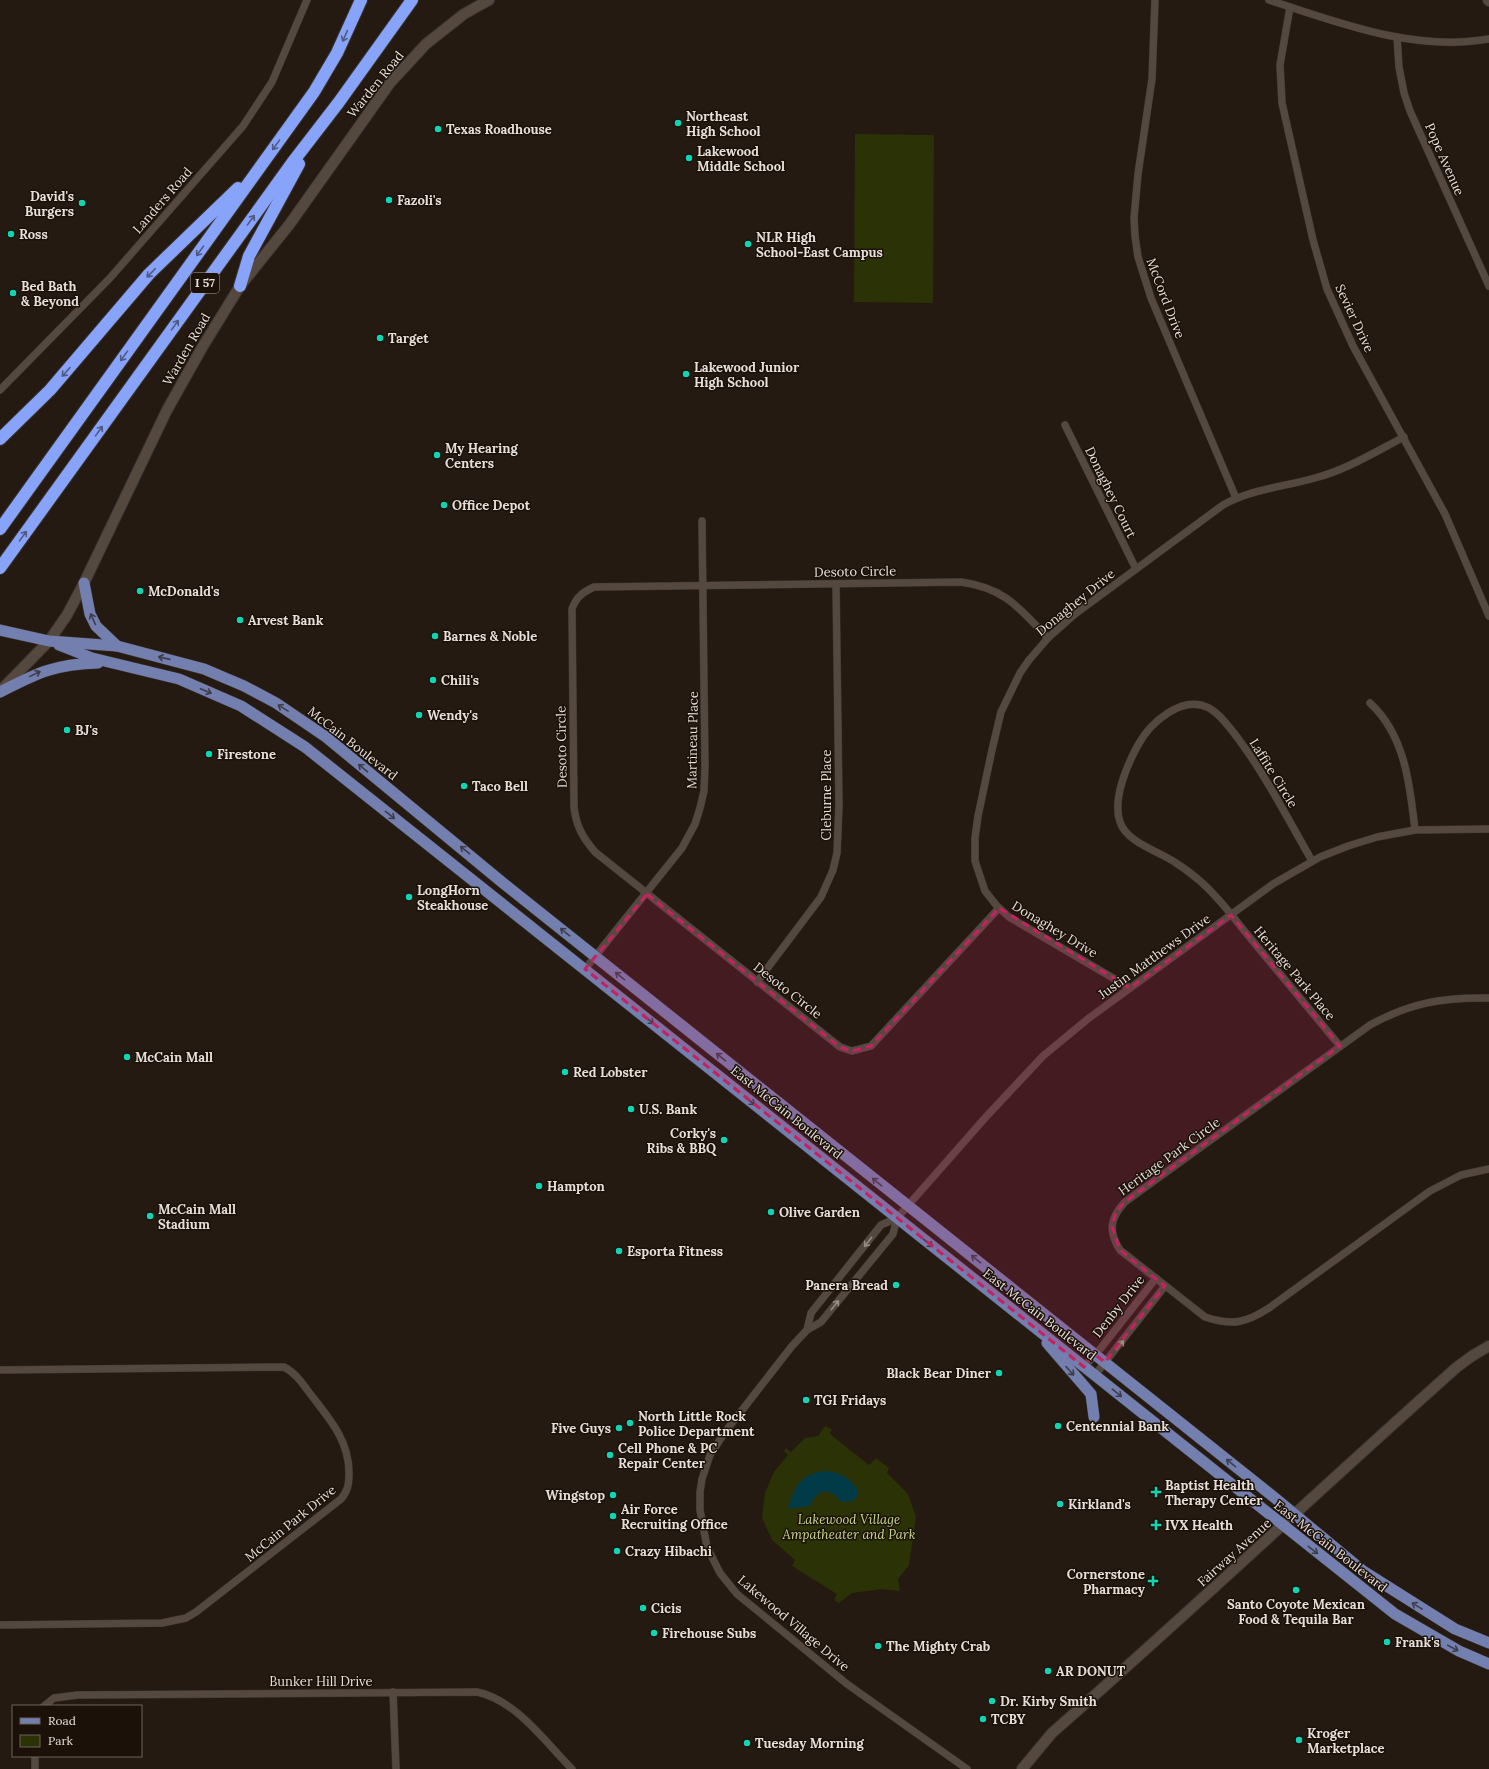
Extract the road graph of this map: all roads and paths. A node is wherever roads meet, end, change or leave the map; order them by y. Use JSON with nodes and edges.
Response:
{"nodes":[{"id":1,"x":307,"y":0,"type":"edge"},
{"id":2,"x":360,"y":0,"type":"edge"},
{"id":3,"x":412,"y":0,"type":"edge"},
{"id":4,"x":489,"y":0,"type":"edge"},
{"id":5,"x":1155,"y":0,"type":"edge"},
{"id":6,"x":1269,"y":0,"type":"edge"},
{"id":7,"x":1290,"y":7,"type":"junction"},
{"id":8,"x":1397,"y":37,"type":"junction"},
{"id":9,"x":1489,"y":39,"type":"edge"},
{"id":10,"x":316,"y":132,"type":"junction"},
{"id":11,"x":259,"y":168,"type":"junction"},
{"id":12,"x":240,"y":286,"type":"junction"},
{"id":13,"x":1489,"y":286,"type":"edge"},
{"id":14,"x":0,"y":390,"type":"edge"},
{"id":15,"x":1065,"y":426,"type":"dead end"},
{"id":16,"x":1404,"y":437,"type":"junction"},
{"id":17,"x":0,"y":439,"type":"edge"},
{"id":18,"x":1236,"y":498,"type":"junction"},
{"id":19,"x":702,"y":521,"type":"dead end"},
{"id":20,"x":0,"y":529,"type":"edge"},
{"id":21,"x":0,"y":568,"type":"edge"},
{"id":22,"x":1136,"y":569,"type":"junction"},
{"id":23,"x":84,"y":583,"type":"junction"},
{"id":24,"x":836,"y":584,"type":"junction"},
{"id":25,"x":703,"y":585,"type":"junction"},
{"id":26,"x":1489,"y":616,"type":"edge"},
{"id":27,"x":0,"y":630,"type":"edge"},
{"id":28,"x":1048,"y":638,"type":"junction"},
{"id":29,"x":49,"y":641,"type":"junction"},
{"id":30,"x":116,"y":646,"type":"junction"},
{"id":31,"x":108,"y":662,"type":"junction"},
{"id":32,"x":0,"y":692,"type":"edge"},
{"id":33,"x":1370,"y":703,"type":"dead end"},
{"id":34,"x":1489,"y":829,"type":"edge"},
{"id":35,"x":1415,"y":830,"type":"junction"},
{"id":36,"x":1312,"y":861,"type":"junction"},
{"id":37,"x":647,"y":894,"type":"junction"},
{"id":38,"x":999,"y":908,"type":"junction"},
{"id":39,"x":1231,"y":915,"type":"junction"},
{"id":40,"x":596,"y":956,"type":"junction"},
{"id":41,"x":585,"y":969,"type":"junction"},
{"id":42,"x":757,"y":982,"type":"junction"},
{"id":43,"x":1130,"y":988,"type":"junction"},
{"id":44,"x":1489,"y":998,"type":"edge"},
{"id":45,"x":1340,"y":1046,"type":"junction"},
{"id":46,"x":1489,"y":1169,"type":"edge"},
{"id":47,"x":908,"y":1207,"type":"junction"},
{"id":48,"x":897,"y":1218,"type":"junction"},
{"id":49,"x":1156,"y":1278,"type":"junction"},
{"id":50,"x":1165,"y":1286,"type":"junction"},
{"id":51,"x":1037,"y":1329,"type":"junction"},
{"id":52,"x":806,"y":1330,"type":"junction"},
{"id":53,"x":1489,"y":1346,"type":"edge"},
{"id":54,"x":1094,"y":1354,"type":"junction"},
{"id":55,"x":1104,"y":1362,"type":"junction"},
{"id":56,"x":1084,"y":1366,"type":"junction"},
{"id":57,"x":0,"y":1370,"type":"edge"},
{"id":58,"x":1094,"y":1375,"type":"junction"},
{"id":59,"x":1094,"y":1417,"type":"dead end"},
{"id":60,"x":1294,"y":1515,"type":"junction"},
{"id":61,"x":1282,"y":1526,"type":"junction"},
{"id":62,"x":0,"y":1625,"type":"edge"},
{"id":63,"x":1489,"y":1643,"type":"edge"},
{"id":64,"x":1489,"y":1664,"type":"edge"},
{"id":65,"x":393,"y":1692,"type":"junction"},
{"id":66,"x":45,"y":1705,"type":"edge"},
{"id":67,"x":35,"y":1757,"type":"edge"},
{"id":68,"x":35,"y":1769,"type":"edge"},
{"id":69,"x":396,"y":1769,"type":"edge"},
{"id":70,"x":572,"y":1769,"type":"edge"},
{"id":71,"x":967,"y":1769,"type":"edge"},
{"id":72,"x":1022,"y":1769,"type":"edge"}],
"edges":[{"from":1,"to":14,"type":"street","name":"Landers Road"},
{"from":2,"to":11,"type":"highway","number":"I 57","one_way":true},
{"from":3,"to":10,"type":"highway","number":"I 57"},
{"from":4,"to":12,"type":"street","name":"Warden Road"},
{"from":5,"to":18,"type":"street","name":"McCord Drive"},
{"from":6,"to":7,"type":"street"},
{"from":7,"to":8,"type":"street"},
{"from":7,"to":16,"type":"street","name":"Sevier Drive"},
{"from":8,"to":9,"type":"street"},
{"from":8,"to":13,"type":"street","name":"Pope Avenue"},
{"from":10,"to":12,"type":"highway"},
{"from":21,"to":10,"type":"highway","number":"I 57","one_way":true},
{"from":11,"to":17,"type":"highway","one_way":true},
{"from":11,"to":20,"type":"highway","number":"I 57","one_way":true},
{"from":12,"to":23,"type":"street","name":"Warden Road"},
{"from":15,"to":22,"type":"street","name":"Donaghey Court"},
{"from":16,"to":18,"type":"street","name":"Donaghey Drive"},
{"from":16,"to":26,"type":"street","name":"Sevier Drive"},
{"from":18,"to":22,"type":"street","name":"Donaghey Drive"},
{"from":19,"to":25,"type":"street","name":"Martineau Place"},
{"from":22,"to":28,"type":"street","name":"Donaghey Drive"},
{"from":23,"to":29,"type":"street","name":"Warden Road"},
{"from":30,"to":23,"type":"main road","one_way":true},
{"from":24,"to":25,"type":"street","name":"Desoto Circle"},
{"from":24,"to":28,"type":"street","name":"Desoto Circle"},
{"from":24,"to":42,"type":"street","name":"Cleburne Place"},
{"from":25,"to":37,"type":"street","name":"Martineau Place"},
{"from":25,"to":37,"type":"street","name":"Desoto Circle"},
{"from":27,"to":29,"type":"main road","name":"McCain Boulevard"},
{"from":28,"to":38,"type":"street","name":"Donaghey Drive"},
{"from":29,"to":30,"type":"main road","name":"McCain Boulevard"},
{"from":29,"to":31,"type":"main road","name":"McCain Boulevard"},
{"from":29,"to":32,"type":"street","name":"Warden Road"},
{"from":40,"to":30,"type":"main road","name":"McCain Boulevard","one_way":true},
{"from":32,"to":31,"type":"main road","one_way":true},
{"from":31,"to":41,"type":"main road","name":"McCain Boulevard","one_way":true},
{"from":33,"to":35,"type":"street"},
{"from":34,"to":35,"type":"street","name":"Justin Matthews Drive"},
{"from":35,"to":36,"type":"street","name":"Justin Matthews Drive"},
{"from":36,"to":39,"type":"street","name":"Justin Matthews Drive"},
{"from":36,"to":39,"type":"street","name":"Laffite Circle"},
{"from":37,"to":40,"type":"street","name":"Martineau Place"},
{"from":37,"to":42,"type":"street","name":"Desoto Circle"},
{"from":38,"to":42,"type":"street","name":"Desoto Circle"},
{"from":38,"to":43,"type":"street","name":"Donaghey Drive"},
{"from":39,"to":43,"type":"street","name":"Justin Matthews Drive"},
{"from":39,"to":45,"type":"street","name":"Heritage Park Place"},
{"from":40,"to":41,"type":"street","name":"Martineau Place"},
{"from":47,"to":40,"type":"main road","name":"East McCain Boulevard","one_way":true},
{"from":41,"to":48,"type":"main road","name":"East McCain Boulevard","one_way":true},
{"from":43,"to":47,"type":"street","name":"Justin Matthews Drive"},
{"from":44,"to":45,"type":"street","name":"Heritage Park Circle"},
{"from":45,"to":49,"type":"street","name":"Heritage Park Circle"},
{"from":46,"to":50,"type":"street","name":"Heritage Park Circle"},
{"from":47,"to":48,"type":"street","name":"Justin Matthews Drive"},
{"from":54,"to":47,"type":"main road","name":"East McCain Boulevard","one_way":true},
{"from":48,"to":51,"type":"main road","name":"East McCain Boulevard","one_way":true},
{"from":52,"to":48,"type":"street","name":"Lakewood Village Drive","one_way":true},
{"from":48,"to":52,"type":"street","name":"Lakewood Village Drive","one_way":true},
{"from":49,"to":50,"type":"street","name":"Heritage Park Circle"},
{"from":49,"to":54,"type":"street","name":"Denby Drive"},
{"from":55,"to":50,"type":"street","name":"Denby Drive","one_way":true},
{"from":51,"to":56,"type":"main road","name":"East McCain Boulevard"},
{"from":51,"to":59,"type":"main road","one_way":true},
{"from":52,"to":71,"type":"street","name":"Lakewood Village Drive"},
{"from":53,"to":60,"type":"street","name":"Fairway Avenue"},
{"from":54,"to":55,"type":"main road","name":"East McCain Boulevard"},
{"from":54,"to":56,"type":"street","name":"Denby Drive"},
{"from":55,"to":58,"type":"street","name":"Denby Drive"},
{"from":60,"to":55,"type":"main road","name":"East McCain Boulevard","one_way":true},
{"from":56,"to":58,"type":"main road","name":"East McCain Boulevard"},
{"from":57,"to":62,"type":"street","name":"McCain Park Drive"},
{"from":58,"to":61,"type":"main road","name":"East McCain Boulevard","one_way":true},
{"from":60,"to":61,"type":"street","name":"Fairway Avenue"},
{"from":63,"to":60,"type":"main road","name":"East McCain Boulevard","one_way":true},
{"from":61,"to":64,"type":"main road","name":"East McCain Boulevard","one_way":true},
{"from":61,"to":72,"type":"street","name":"Fairway Avenue"},
{"from":65,"to":66,"type":"street","name":"Bunker Hill Drive"},
{"from":65,"to":69,"type":"street"},
{"from":65,"to":70,"type":"street","name":"Bunker Hill Drive"},
{"from":67,"to":68,"type":"street"}]}
